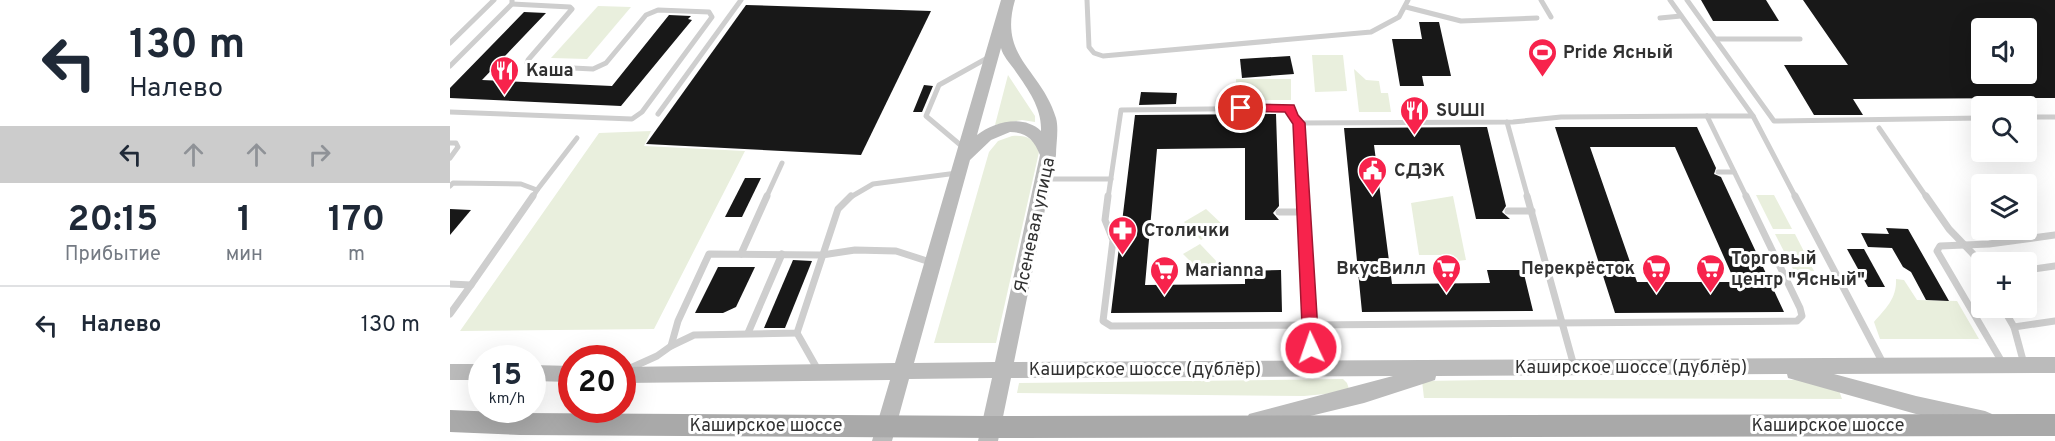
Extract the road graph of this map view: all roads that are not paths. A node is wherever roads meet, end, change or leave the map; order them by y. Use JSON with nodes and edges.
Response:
{"nodes":[{"id":1,"x":494,"y":0,"type":"edge"},
{"id":2,"x":741,"y":0,"type":"edge"},
{"id":3,"x":1008,"y":0,"type":"edge"},
{"id":4,"x":1087,"y":0,"type":"edge"},
{"id":5,"x":1408,"y":0,"type":"edge"},
{"id":6,"x":1541,"y":0,"type":"edge"},
{"id":7,"x":1670,"y":0,"type":"edge"},
{"id":8,"x":1687,"y":0,"type":"edge"},
{"id":9,"x":512,"y":2,"type":"edge"},
{"id":10,"x":1406,"y":7,"type":"junction"},
{"id":11,"x":1682,"y":16,"type":"junction"},
{"id":12,"x":1537,"y":18,"type":"dead end"},
{"id":13,"x":1551,"y":18,"type":"dead end"},
{"id":14,"x":1660,"y":18,"type":"dead end"},
{"id":15,"x":1002,"y":19,"type":"junction"},
{"id":16,"x":1715,"y":39,"type":"junction"},
{"id":17,"x":1800,"y":39,"type":"dead end"},
{"id":18,"x":450,"y":43,"type":"edge"},
{"id":19,"x":991,"y":56,"type":"junction"},
{"id":20,"x":450,"y":66,"type":"edge"},
{"id":21,"x":450,"y":112,"type":"edge"},
{"id":22,"x":658,"y":114,"type":"dead end"},
{"id":23,"x":1707,"y":116,"type":"junction"},
{"id":24,"x":1753,"y":116,"type":"junction"},
{"id":25,"x":2037,"y":117,"type":"edge"},
{"id":26,"x":2055,"y":117,"type":"edge"},
{"id":27,"x":1971,"y":118,"type":"edge"},
{"id":28,"x":1508,"y":122,"type":"junction"},
{"id":29,"x":1299,"y":123,"type":"junction"},
{"id":30,"x":1879,"y":128,"type":"dead end"},
{"id":31,"x":577,"y":138,"type":"dead end"},
{"id":32,"x":450,"y":143,"type":"edge"},
{"id":33,"x":1048,"y":155,"type":"junction"},
{"id":34,"x":450,"y":158,"type":"edge"},
{"id":35,"x":962,"y":160,"type":"junction"},
{"id":36,"x":782,"y":164,"type":"dead end"},
{"id":37,"x":1718,"y":172,"type":"dead end"},
{"id":38,"x":1734,"y":172,"type":"junction"},
{"id":39,"x":1044,"y":179,"type":"junction"},
{"id":40,"x":1111,"y":179,"type":"junction"},
{"id":41,"x":450,"y":186,"type":"edge"},
{"id":42,"x":537,"y":190,"type":"junction"},
{"id":43,"x":1508,"y":211,"type":"dead end"},
{"id":44,"x":1532,"y":211,"type":"junction"},
{"id":45,"x":1279,"y":212,"type":"dead end"},
{"id":46,"x":1304,"y":212,"type":"junction"},
{"id":47,"x":2055,"y":235,"type":"edge"},
{"id":48,"x":1965,"y":245,"type":"junction"},
{"id":49,"x":1971,"y":252,"type":"edge"},
{"id":50,"x":741,"y":254,"type":"junction"},
{"id":51,"x":782,"y":254,"type":"junction"},
{"id":52,"x":822,"y":255,"type":"junction"},
{"id":53,"x":933,"y":263,"type":"junction"},
{"id":54,"x":2055,"y":266,"type":"edge"},
{"id":55,"x":2037,"y":268,"type":"edge"},
{"id":56,"x":450,"y":284,"type":"edge"},
{"id":57,"x":471,"y":285,"type":"junction"},
{"id":58,"x":450,"y":314,"type":"edge"},
{"id":59,"x":2009,"y":318,"type":"edge"},
{"id":60,"x":2055,"y":321,"type":"edge"},
{"id":61,"x":1563,"y":324,"type":"junction"},
{"id":62,"x":1310,"y":325,"type":"junction"},
{"id":63,"x":2014,"y":327,"type":"junction"},
{"id":64,"x":748,"y":333,"type":"junction"},
{"id":65,"x":797,"y":333,"type":"junction"},
{"id":66,"x":671,"y":346,"type":"junction"},
{"id":67,"x":1884,"y":365,"type":"junction"},
{"id":68,"x":2004,"y":365,"type":"junction"},
{"id":69,"x":2025,"y":365,"type":"junction"},
{"id":70,"x":2055,"y":365,"type":"edge"},
{"id":71,"x":636,"y":366,"type":"edge"},
{"id":72,"x":1575,"y":367,"type":"junction"},
{"id":73,"x":1775,"y":367,"type":"junction"},
{"id":74,"x":1452,"y":368,"type":"junction"},
{"id":75,"x":1312,"y":369,"type":"junction"},
{"id":76,"x":903,"y":370,"type":"junction"},
{"id":77,"x":1004,"y":370,"type":"junction"},
{"id":78,"x":450,"y":372,"type":"edge"},
{"id":79,"x":468,"y":372,"type":"edge"},
{"id":80,"x":636,"y":373,"type":"edge"},
{"id":81,"x":820,"y":373,"type":"junction"},
{"id":82,"x":450,"y":421,"type":"edge"},
{"id":83,"x":2003,"y":425,"type":"junction"},
{"id":84,"x":2055,"y":425,"type":"edge"},
{"id":85,"x":1233,"y":426,"type":"junction"},
{"id":86,"x":884,"y":433,"type":"edge"},
{"id":87,"x":989,"y":434,"type":"edge"}],
"edges":[{"from":1,"to":18,"type":"lane"},
{"from":2,"to":22,"type":"lane"},
{"from":3,"to":15,"type":"main road","name":"Ясеневая улица"},
{"from":4,"to":10,"type":"lane"},
{"from":5,"to":10,"type":"lane"},
{"from":6,"to":13,"type":"lane"},
{"from":7,"to":11,"type":"lane"},
{"from":8,"to":16,"type":"lane"},
{"from":9,"to":20,"type":"lane"},
{"from":9,"to":21,"type":"lane"},
{"from":10,"to":12,"type":"lane"},
{"from":11,"to":14,"type":"lane"},
{"from":11,"to":24,"type":"lane"},
{"from":15,"to":19,"type":"main road","name":"Ясеневая улица"},
{"from":15,"to":33,"type":"main road","name":"Ясеневая улица"},
{"from":16,"to":17,"type":"lane"},
{"from":16,"to":27,"type":"lane"},
{"from":19,"to":35,"type":"main road","name":"Ясеневая улица"},
{"from":19,"to":35,"type":"lane"},
{"from":23,"to":24,"type":"lane"},
{"from":23,"to":28,"type":"lane"},
{"from":23,"to":38,"type":"lane"},
{"from":24,"to":67,"type":"lane"},
{"from":25,"to":26,"type":"lane"},
{"from":28,"to":29,"type":"lane"},
{"from":28,"to":44,"type":"lane"},
{"from":29,"to":40,"type":"lane"},
{"from":29,"to":46,"type":"lane"},
{"from":30,"to":48,"type":"lane"},
{"from":31,"to":42,"type":"lane"},
{"from":32,"to":34,"type":"lane"},
{"from":33,"to":35,"type":"main road"},
{"from":33,"to":39,"type":"main road","name":"Ясеневая улица"},
{"from":35,"to":52,"type":"lane"},
{"from":35,"to":53,"type":"main road","name":"Ясеневая улица"},
{"from":36,"to":50,"type":"lane"},
{"from":37,"to":38,"type":"lane"},
{"from":38,"to":61,"type":"lane"},
{"from":39,"to":40,"type":"lane"},
{"from":39,"to":77,"type":"main road","name":"Ясеневая улица"},
{"from":40,"to":62,"type":"lane"},
{"from":41,"to":42,"type":"lane"},
{"from":42,"to":57,"type":"lane"},
{"from":43,"to":44,"type":"lane"},
{"from":44,"to":61,"type":"lane"},
{"from":45,"to":46,"type":"lane"},
{"from":46,"to":62,"type":"lane"},
{"from":47,"to":48,"type":"lane"},
{"from":48,"to":49,"type":"lane"},
{"from":48,"to":68,"type":"lane"},
{"from":50,"to":51,"type":"lane"},
{"from":50,"to":66,"type":"lane"},
{"from":51,"to":52,"type":"lane"},
{"from":51,"to":64,"type":"lane"},
{"from":52,"to":53,"type":"lane"},
{"from":52,"to":65,"type":"lane"},
{"from":53,"to":76,"type":"main road","name":"Ясеневая улица"},
{"from":54,"to":55,"type":"lane"},
{"from":56,"to":57,"type":"lane"},
{"from":57,"to":58,"type":"lane"},
{"from":59,"to":63,"type":"lane"},
{"from":60,"to":63,"type":"lane"},
{"from":61,"to":62,"type":"lane"},
{"from":61,"to":72,"type":"lane"},
{"from":62,"to":75,"type":"lane"},
{"from":63,"to":69,"type":"lane"},
{"from":64,"to":65,"type":"lane"},
{"from":64,"to":66,"type":"lane"},
{"from":65,"to":81,"type":"lane"},
{"from":66,"to":71,"type":"lane"},
{"from":67,"to":68,"type":"main road"},
{"from":67,"to":73,"type":"main road"},
{"from":68,"to":69,"type":"main road"},
{"from":69,"to":70,"type":"main road"},
{"from":72,"to":73,"type":"main road","name":"Каширское шоссе (дублёр)"},
{"from":72,"to":74,"type":"main road","name":"Каширское шоссе (дублёр)"},
{"from":73,"to":83,"type":"main road"},
{"from":74,"to":75,"type":"main road","name":"Каширское шоссе (дублёр)"},
{"from":74,"to":85,"type":"main road"},
{"from":75,"to":77,"type":"main road","name":"Каширское шоссе (дублёр)"},
{"from":76,"to":77,"type":"main road","name":"Каширское шоссе (дублёр)"},
{"from":76,"to":81,"type":"main road","name":"Каширское шоссе (дублёр)"},
{"from":76,"to":86,"type":"main road","name":"Ясеневая улица"},
{"from":77,"to":87,"type":"main road","name":"Ясеневая улица"},
{"from":78,"to":79,"type":"main road"},
{"from":80,"to":81,"type":"main road","name":"Каширское шоссе (дублёр)"},
{"from":82,"to":86,"type":"main road","name":"Каширское шоссе"},
{"from":83,"to":84,"type":"main road","name":"Каширское шоссе"},
{"from":83,"to":85,"type":"main road","name":"Каширское шоссе"},
{"from":85,"to":87,"type":"main road","name":"Каширское шоссе"},
{"from":86,"to":87,"type":"main road","name":"Каширское шоссе"}]}
